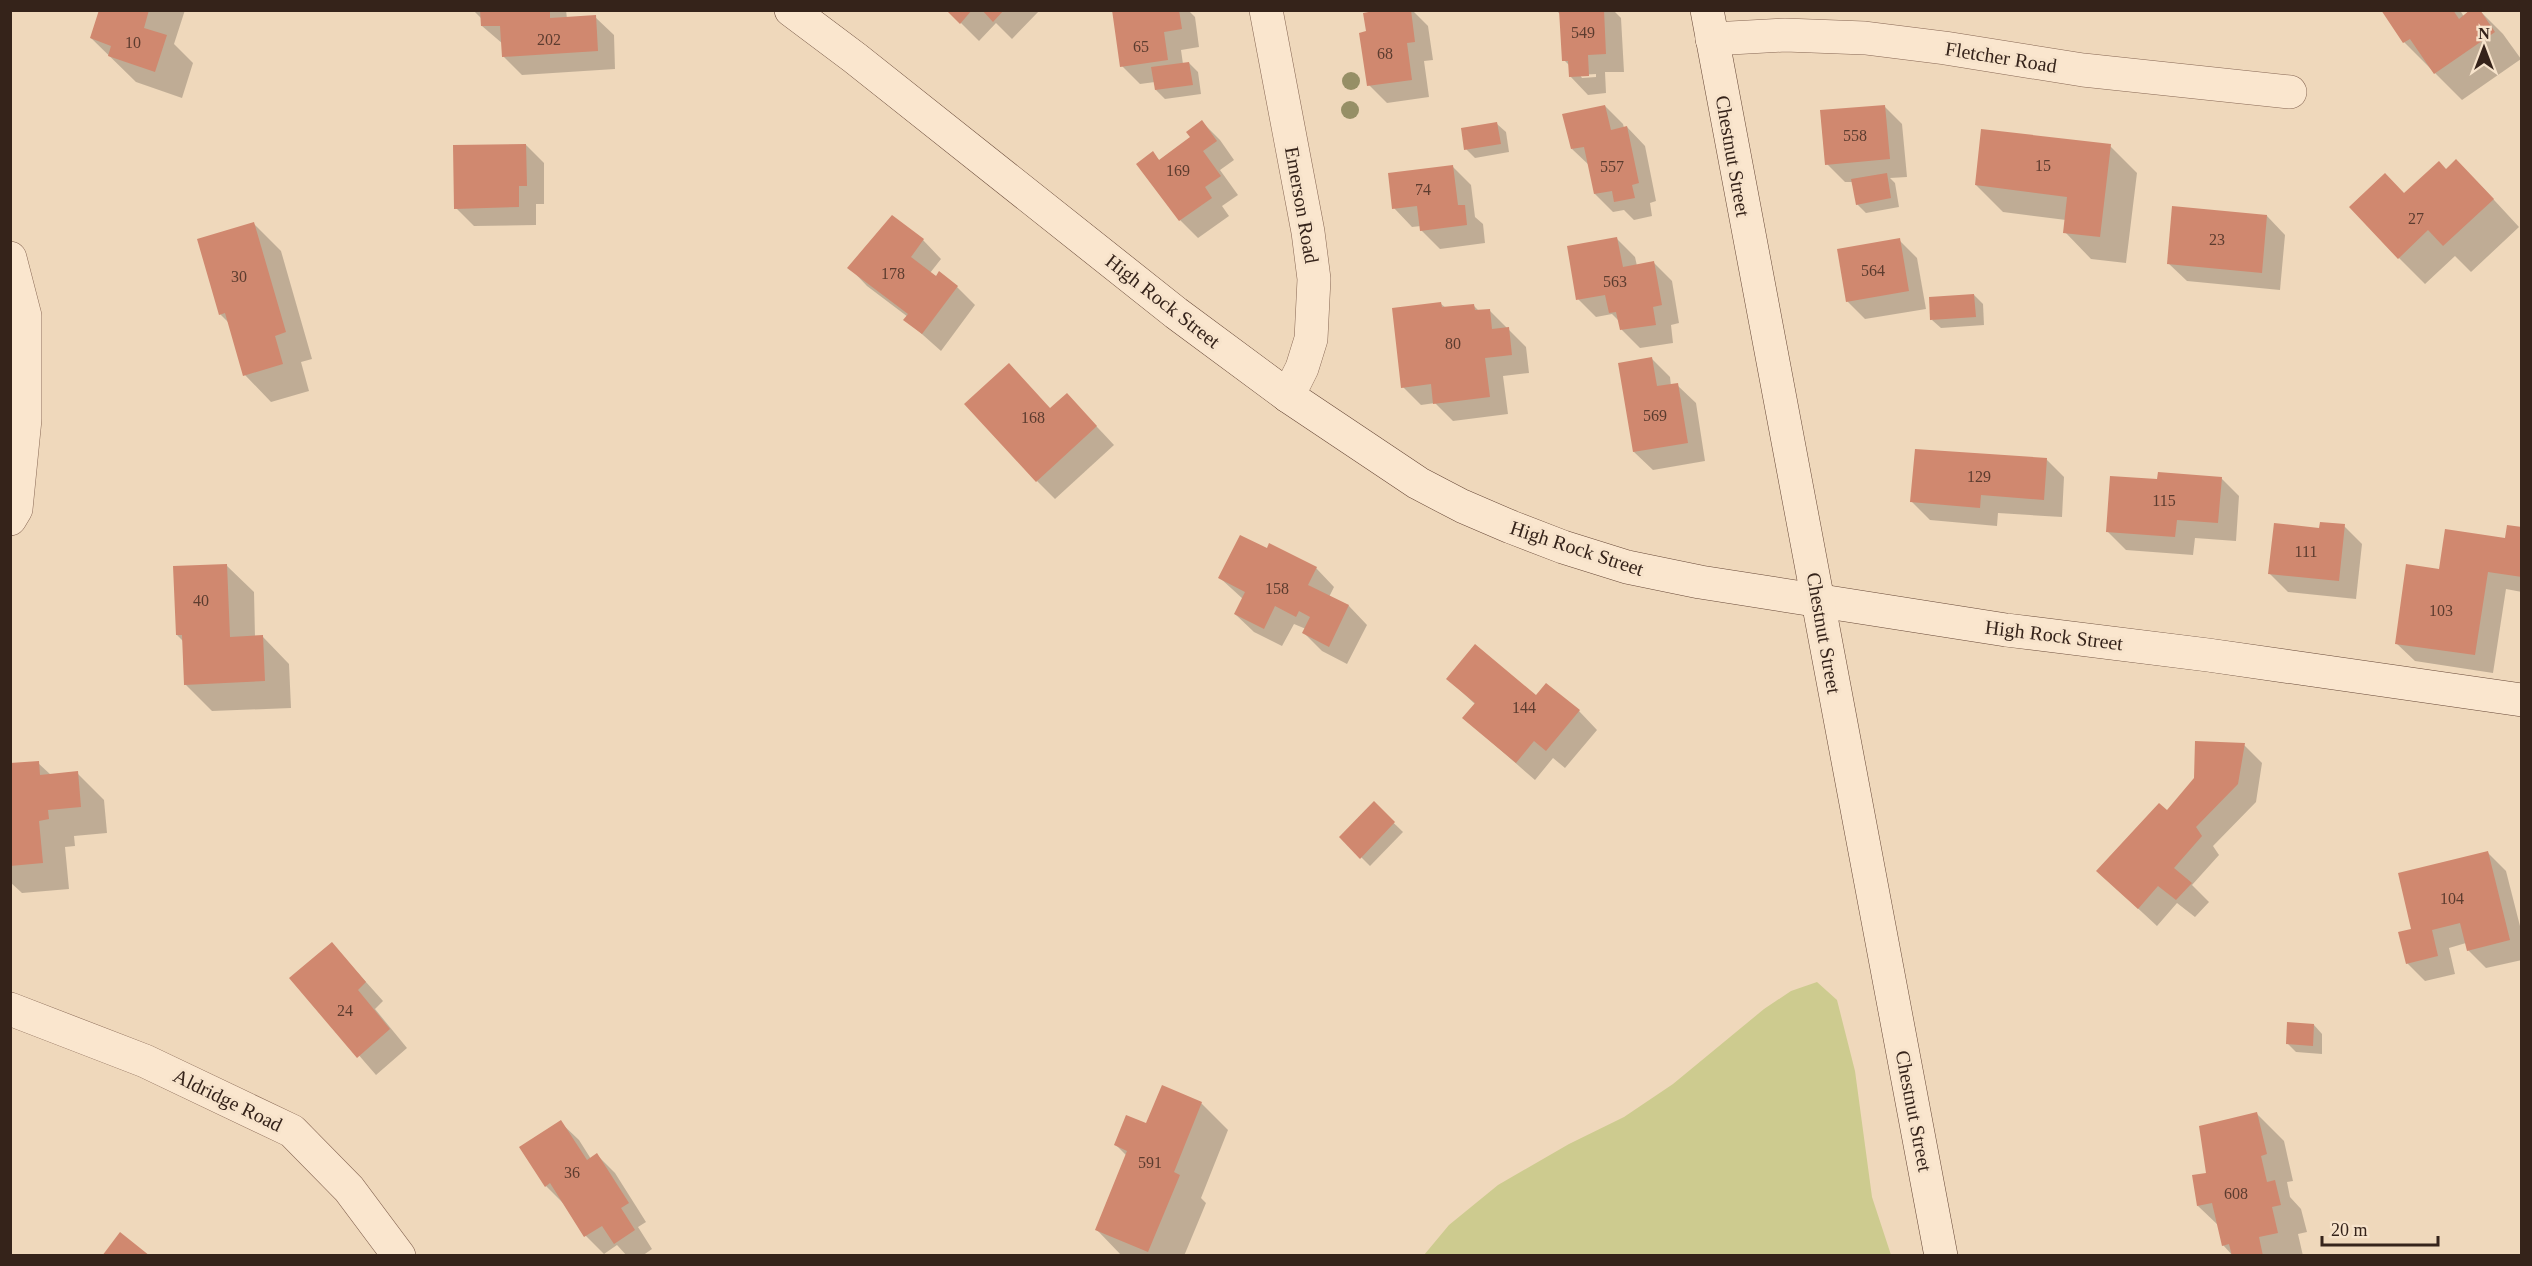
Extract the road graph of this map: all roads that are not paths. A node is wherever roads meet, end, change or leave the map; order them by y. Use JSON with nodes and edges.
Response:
{"nodes":[{"id":1,"x":791,"y":10,"type":"edge"},
{"id":2,"x":1266,"y":10,"type":"edge"},
{"id":3,"x":1709,"y":25,"type":"edge"},
{"id":4,"x":2290,"y":92,"type":"dead end"},
{"id":5,"x":10,"y":258,"type":"edge"},
{"id":6,"x":1287,"y":396,"type":"junction"},
{"id":7,"x":10,"y":519,"type":"edge"},
{"id":8,"x":1817,"y":601,"type":"junction"},
{"id":9,"x":2522,"y":700,"type":"edge"},
{"id":10,"x":10,"y":1009,"type":"edge"},
{"id":11,"x":399,"y":1256,"type":"edge"},
{"id":12,"x":1941,"y":1256,"type":"edge"}],
"edges":[{"from":1,"to":6,"type":"street","name":"High Rock Street"},
{"from":2,"to":6,"type":"street","name":"Emerson Road"},
{"from":3,"to":4,"type":"street","name":"Fletcher Road"},
{"from":3,"to":8,"type":"street","name":"Chestnut Street"},
{"from":5,"to":7,"type":"street"},
{"from":6,"to":8,"type":"street","name":"High Rock Street"},
{"from":8,"to":9,"type":"street","name":"High Rock Street"},
{"from":8,"to":12,"type":"street","name":"Chestnut Street"},
{"from":10,"to":11,"type":"street","name":"Aldridge Road"}]}
